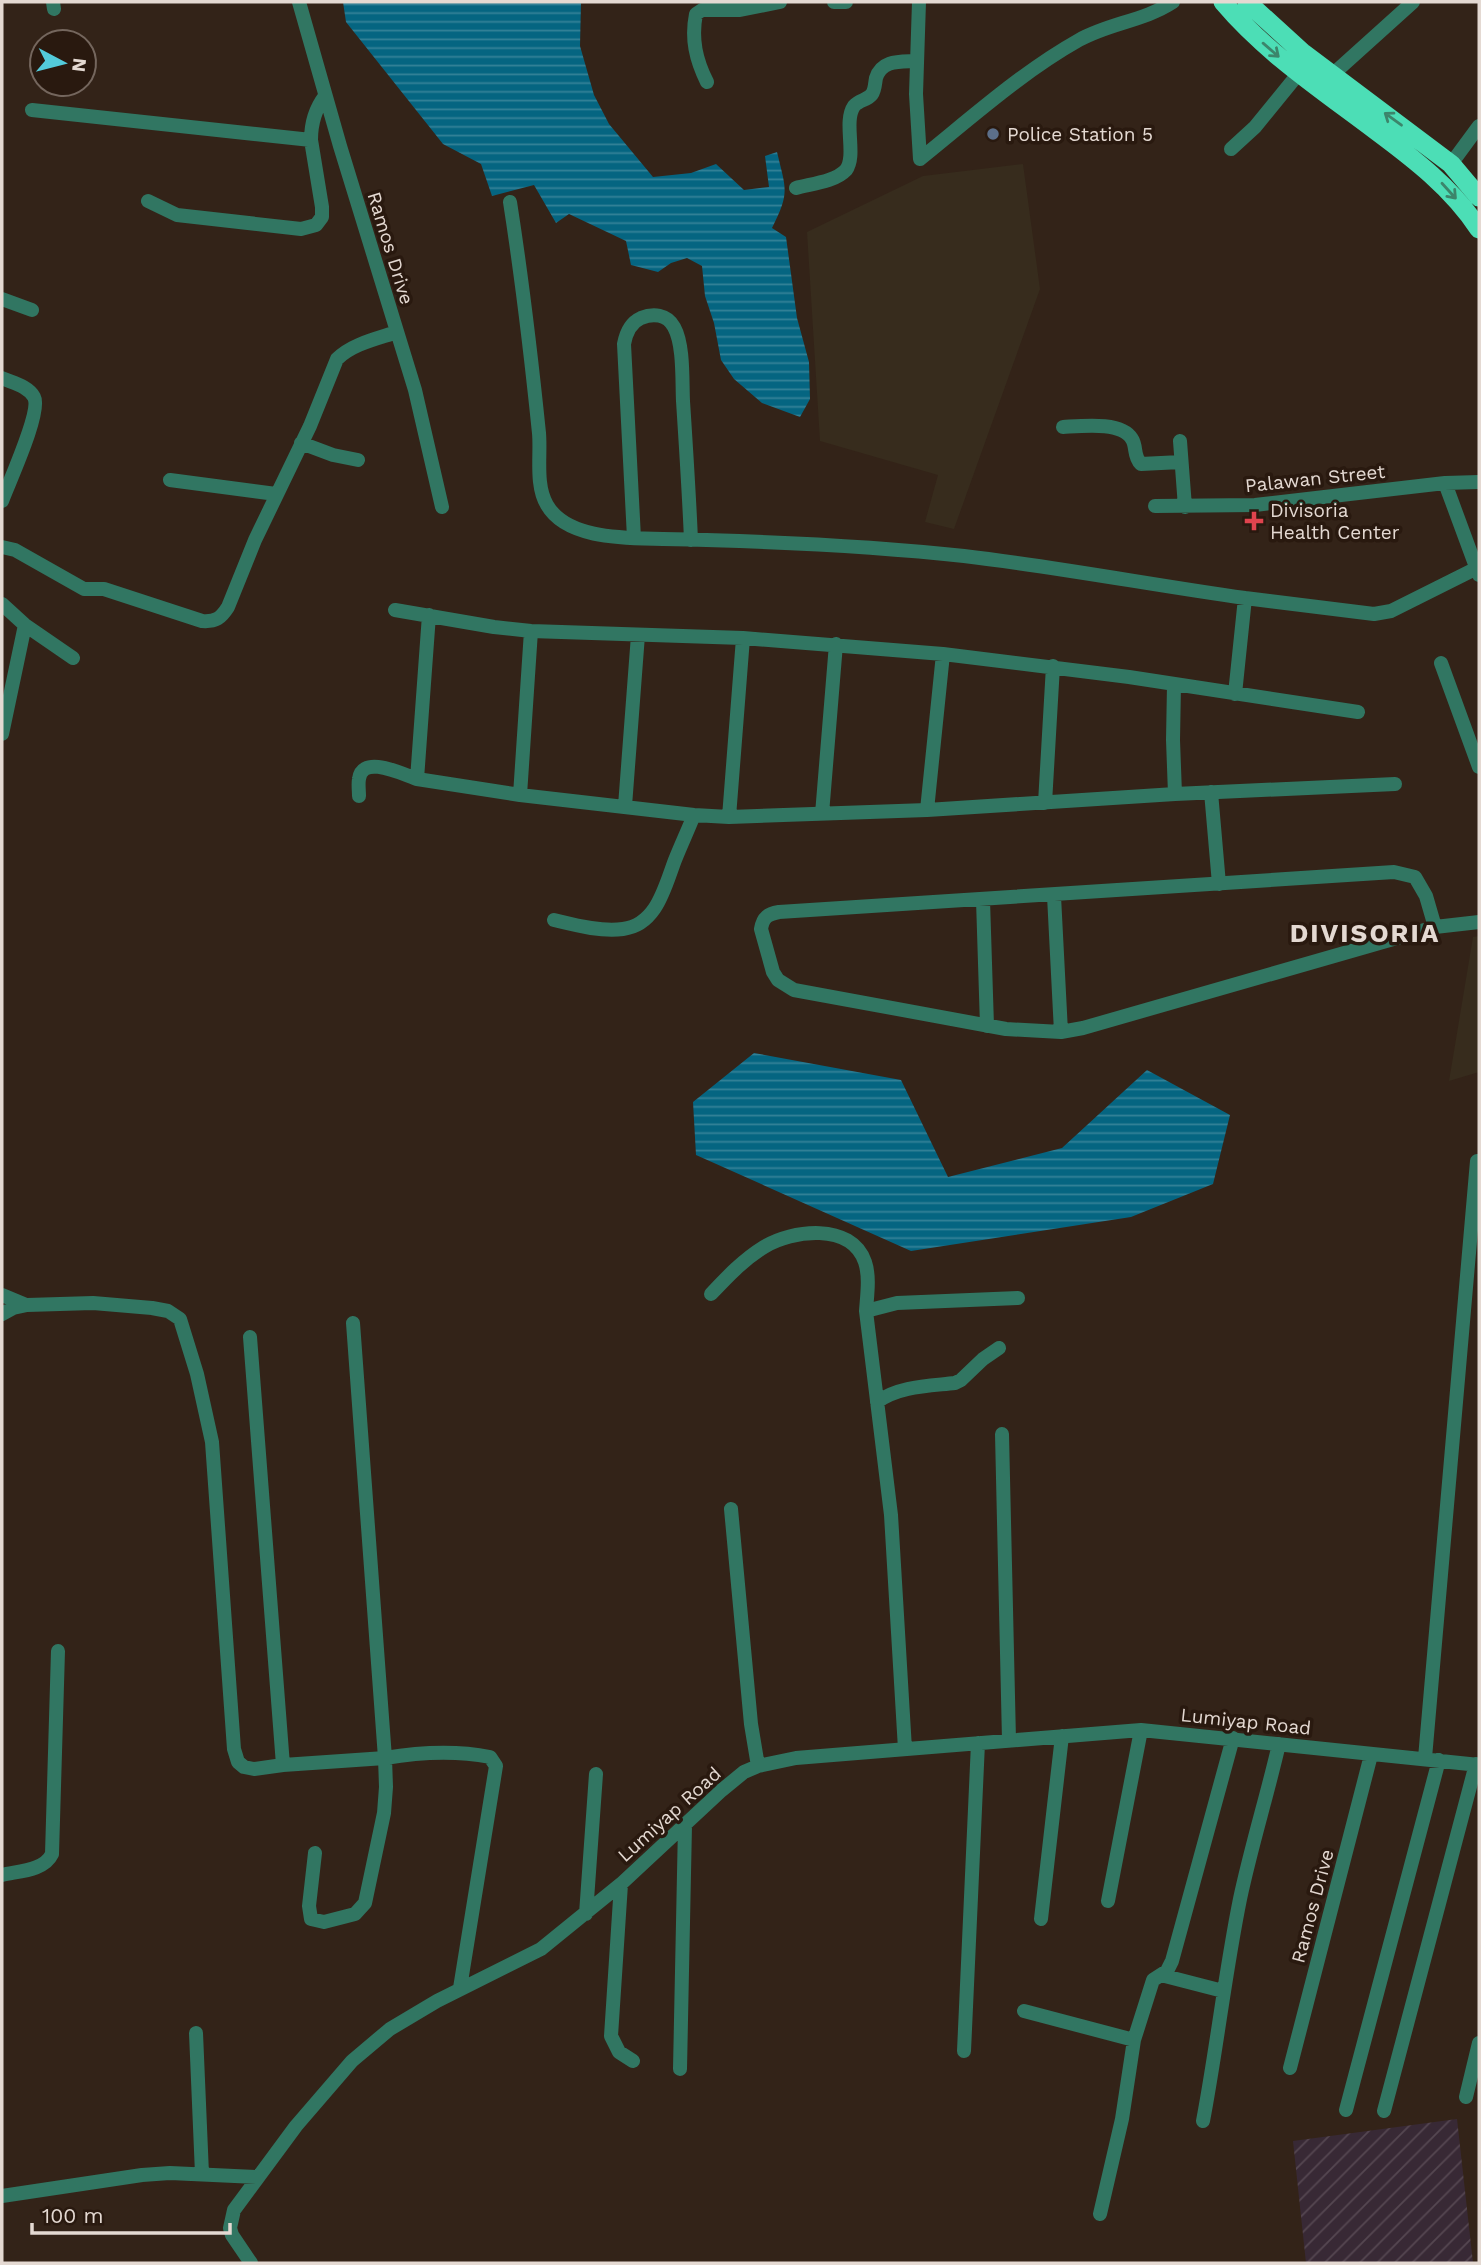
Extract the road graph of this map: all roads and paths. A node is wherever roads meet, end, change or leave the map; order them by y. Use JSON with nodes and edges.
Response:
{"nodes":[{"id":1,"x":299,"y":2,"type":"edge"},
{"id":2,"x":780,"y":2,"type":"edge"},
{"id":3,"x":834,"y":2,"type":"edge"},
{"id":4,"x":846,"y":2,"type":"edge"},
{"id":5,"x":919,"y":2,"type":"edge"},
{"id":6,"x":1173,"y":2,"type":"edge"},
{"id":7,"x":1413,"y":2,"type":"edge"},
{"id":8,"x":1236,"y":4,"type":"edge"},
{"id":9,"x":917,"y":61,"type":"junction"},
{"id":10,"x":1299,"y":74,"type":"junction"},
{"id":11,"x":1332,"y":75,"type":"junction"},
{"id":12,"x":707,"y":82,"type":"dead end"},
{"id":13,"x":325,"y":96,"type":"junction"},
{"id":14,"x":32,"y":110,"type":"dead end"},
{"id":15,"x":1479,"y":126,"type":"edge"},
{"id":16,"x":311,"y":140,"type":"junction"},
{"id":17,"x":1231,"y":149,"type":"dead end"},
{"id":18,"x":1451,"y":164,"type":"junction"},
{"id":19,"x":796,"y":188,"type":"dead end"},
{"id":20,"x":1479,"y":197,"type":"edge"},
{"id":21,"x":148,"y":201,"type":"dead end"},
{"id":22,"x":510,"y":202,"type":"dead end"},
{"id":23,"x":1479,"y":229,"type":"edge"},
{"id":24,"x":2,"y":299,"type":"edge"},
{"id":25,"x":32,"y":310,"type":"dead end"},
{"id":26,"x":397,"y":332,"type":"junction"},
{"id":27,"x":2,"y":378,"type":"edge"},
{"id":28,"x":1063,"y":427,"type":"dead end"},
{"id":29,"x":1180,"y":441,"type":"dead end"},
{"id":30,"x":301,"y":443,"type":"junction"},
{"id":31,"x":358,"y":460,"type":"dead end"},
{"id":32,"x":1181,"y":462,"type":"junction"},
{"id":33,"x":170,"y":480,"type":"dead end"},
{"id":34,"x":1479,"y":482,"type":"edge"},
{"id":35,"x":1445,"y":483,"type":"junction"},
{"id":36,"x":276,"y":494,"type":"junction"},
{"id":37,"x":2,"y":500,"type":"edge"},
{"id":38,"x":1155,"y":506,"type":"dead end"},
{"id":39,"x":442,"y":507,"type":"dead end"},
{"id":40,"x":1185,"y":507,"type":"junction"},
{"id":41,"x":634,"y":538,"type":"junction"},
{"id":42,"x":691,"y":540,"type":"junction"},
{"id":43,"x":2,"y":547,"type":"edge"},
{"id":44,"x":1478,"y":571,"type":"edge"},
{"id":45,"x":1245,"y":598,"type":"junction"},
{"id":46,"x":2,"y":604,"type":"edge"},
{"id":47,"x":395,"y":610,"type":"dead end"},
{"id":48,"x":429,"y":615,"type":"junction"},
{"id":49,"x":25,"y":625,"type":"junction"},
{"id":50,"x":531,"y":631,"type":"junction"},
{"id":51,"x":638,"y":635,"type":"junction"},
{"id":52,"x":743,"y":638,"type":"junction"},
{"id":53,"x":836,"y":645,"type":"junction"},
{"id":54,"x":943,"y":654,"type":"junction"},
{"id":55,"x":73,"y":657,"type":"dead end"},
{"id":56,"x":1441,"y":663,"type":"dead end"},
{"id":57,"x":1053,"y":666,"type":"junction"},
{"id":58,"x":1174,"y":685,"type":"junction"},
{"id":59,"x":1235,"y":694,"type":"junction"},
{"id":60,"x":1358,"y":712,"type":"dead end"},
{"id":61,"x":2,"y":734,"type":"edge"},
{"id":62,"x":1479,"y":767,"type":"edge"},
{"id":63,"x":417,"y":779,"type":"junction"},
{"id":64,"x":1395,"y":784,"type":"dead end"},
{"id":65,"x":1211,"y":792,"type":"junction"},
{"id":66,"x":1175,"y":794,"type":"junction"},
{"id":67,"x":520,"y":795,"type":"junction"},
{"id":68,"x":359,"y":796,"type":"dead end"},
{"id":69,"x":1045,"y":803,"type":"junction"},
{"id":70,"x":625,"y":806,"type":"junction"},
{"id":71,"x":927,"y":810,"type":"junction"},
{"id":72,"x":822,"y":814,"type":"junction"},
{"id":73,"x":694,"y":816,"type":"junction"},
{"id":74,"x":729,"y":817,"type":"junction"},
{"id":75,"x":1219,"y":884,"type":"junction"},
{"id":76,"x":1054,"y":896,"type":"junction"},
{"id":77,"x":983,"y":900,"type":"junction"},
{"id":78,"x":554,"y":919,"type":"dead end"},
{"id":79,"x":1479,"y":922,"type":"edge"},
{"id":80,"x":1435,"y":927,"type":"junction"},
{"id":81,"x":987,"y":1026,"type":"junction"},
{"id":82,"x":1061,"y":1032,"type":"junction"},
{"id":83,"x":1478,"y":1161,"type":"edge"},
{"id":84,"x":711,"y":1294,"type":"dead end"},
{"id":85,"x":2,"y":1295,"type":"edge"},
{"id":86,"x":1018,"y":1298,"type":"dead end"},
{"id":87,"x":27,"y":1305,"type":"junction"},
{"id":88,"x":866,"y":1311,"type":"junction"},
{"id":89,"x":2,"y":1314,"type":"edge"},
{"id":90,"x":354,"y":1323,"type":"dead end"},
{"id":91,"x":250,"y":1337,"type":"dead end"},
{"id":92,"x":999,"y":1349,"type":"dead end"},
{"id":93,"x":877,"y":1402,"type":"junction"},
{"id":94,"x":1002,"y":1434,"type":"dead end"},
{"id":95,"x":731,"y":1508,"type":"dead end"},
{"id":96,"x":58,"y":1651,"type":"dead end"},
{"id":97,"x":1141,"y":1730,"type":"junction"},
{"id":98,"x":1062,"y":1736,"type":"junction"},
{"id":99,"x":1233,"y":1738,"type":"junction"},
{"id":100,"x":1009,"y":1740,"type":"junction"},
{"id":101,"x":978,"y":1743,"type":"junction"},
{"id":102,"x":1279,"y":1744,"type":"junction"},
{"id":103,"x":905,"y":1749,"type":"junction"},
{"id":104,"x":1371,"y":1755,"type":"junction"},
{"id":105,"x":385,"y":1758,"type":"junction"},
{"id":106,"x":1432,"y":1759,"type":"junction"},
{"id":107,"x":283,"y":1765,"type":"junction"},
{"id":108,"x":1478,"y":1765,"type":"edge"},
{"id":109,"x":758,"y":1766,"type":"junction"},
{"id":110,"x":596,"y":1774,"type":"dead end"},
{"id":111,"x":685,"y":1825,"type":"junction"},
{"id":112,"x":315,"y":1853,"type":"dead end"},
{"id":113,"x":2,"y":1875,"type":"edge"},
{"id":114,"x":621,"y":1884,"type":"junction"},
{"id":115,"x":1108,"y":1901,"type":"dead end"},
{"id":116,"x":586,"y":1914,"type":"junction"},
{"id":117,"x":1041,"y":1919,"type":"dead end"},
{"id":118,"x":1161,"y":1975,"type":"junction"},
{"id":119,"x":460,"y":1988,"type":"junction"},
{"id":120,"x":1223,"y":1991,"type":"junction"},
{"id":121,"x":1024,"y":2011,"type":"dead end"},
{"id":122,"x":196,"y":2033,"type":"dead end"},
{"id":123,"x":1134,"y":2040,"type":"junction"},
{"id":124,"x":1479,"y":2043,"type":"edge"},
{"id":125,"x":964,"y":2051,"type":"dead end"},
{"id":126,"x":633,"y":2061,"type":"dead end"},
{"id":127,"x":1477,"y":2063,"type":"edge"},
{"id":128,"x":1290,"y":2068,"type":"dead end"},
{"id":129,"x":680,"y":2069,"type":"dead end"},
{"id":130,"x":1466,"y":2096,"type":"dead end"},
{"id":131,"x":1346,"y":2110,"type":"dead end"},
{"id":132,"x":1384,"y":2111,"type":"dead end"},
{"id":133,"x":1203,"y":2121,"type":"dead end"},
{"id":134,"x":202,"y":2174,"type":"junction"},
{"id":135,"x":257,"y":2177,"type":"junction"},
{"id":136,"x":2,"y":2196,"type":"edge"},
{"id":137,"x":1100,"y":2214,"type":"dead end"},
{"id":138,"x":251,"y":2263,"type":"edge"}],
"edges":[{"from":1,"to":13,"type":"street","name":"Ramos Drive"},
{"from":2,"to":12,"type":"street"},
{"from":3,"to":4,"type":"street"},
{"from":5,"to":9,"type":"street"},
{"from":6,"to":9,"type":"street"},
{"from":7,"to":11,"type":"street"},
{"from":8,"to":10,"type":"highway","one_way":true},
{"from":8,"to":11,"type":"highway"},
{"from":9,"to":19,"type":"street"},
{"from":10,"to":17,"type":"street"},
{"from":10,"to":23,"type":"highway","one_way":true},
{"from":18,"to":11,"type":"highway","one_way":true},
{"from":13,"to":16,"type":"street"},
{"from":13,"to":26,"type":"street","name":"Ramos Drive"},
{"from":14,"to":16,"type":"street"},
{"from":15,"to":18,"type":"street"},
{"from":16,"to":21,"type":"street"},
{"from":18,"to":20,"type":"highway"},
{"from":22,"to":41,"type":"street"},
{"from":24,"to":25,"type":"street"},
{"from":26,"to":30,"type":"street"},
{"from":26,"to":39,"type":"street","name":"Ramos Drive"},
{"from":27,"to":37,"type":"street"},
{"from":28,"to":32,"type":"street"},
{"from":29,"to":32,"type":"street"},
{"from":30,"to":31,"type":"street"},
{"from":30,"to":36,"type":"street"},
{"from":32,"to":40,"type":"street"},
{"from":33,"to":36,"type":"street"},
{"from":34,"to":35,"type":"street","name":"Palawan Street"},
{"from":35,"to":40,"type":"street","name":"Palawan Street"},
{"from":35,"to":44,"type":"street"},
{"from":36,"to":43,"type":"street"},
{"from":38,"to":40,"type":"street","name":"Palawan Street"},
{"from":41,"to":42,"type":"street"},
{"from":41,"to":42,"type":"street"},
{"from":42,"to":45,"type":"street"},
{"from":44,"to":45,"type":"street"},
{"from":45,"to":59,"type":"street"},
{"from":46,"to":49,"type":"street"},
{"from":47,"to":48,"type":"street"},
{"from":48,"to":50,"type":"street"},
{"from":48,"to":63,"type":"street"},
{"from":49,"to":55,"type":"street"},
{"from":49,"to":61,"type":"street"},
{"from":50,"to":51,"type":"street"},
{"from":50,"to":67,"type":"street"},
{"from":51,"to":52,"type":"street"},
{"from":51,"to":70,"type":"street"},
{"from":52,"to":53,"type":"street"},
{"from":52,"to":74,"type":"street"},
{"from":53,"to":54,"type":"street"},
{"from":53,"to":72,"type":"street"},
{"from":54,"to":57,"type":"street"},
{"from":54,"to":71,"type":"street"},
{"from":56,"to":62,"type":"street"},
{"from":57,"to":58,"type":"street"},
{"from":57,"to":69,"type":"street"},
{"from":58,"to":59,"type":"street"},
{"from":58,"to":66,"type":"street"},
{"from":59,"to":60,"type":"street"},
{"from":63,"to":67,"type":"street"},
{"from":63,"to":68,"type":"street"},
{"from":64,"to":65,"type":"street"},
{"from":65,"to":66,"type":"street"},
{"from":65,"to":75,"type":"street"},
{"from":66,"to":69,"type":"street"},
{"from":67,"to":70,"type":"street"},
{"from":69,"to":71,"type":"street"},
{"from":70,"to":73,"type":"street"},
{"from":71,"to":72,"type":"street"},
{"from":72,"to":74,"type":"street"},
{"from":73,"to":74,"type":"street"},
{"from":73,"to":78,"type":"street"},
{"from":75,"to":76,"type":"street"},
{"from":75,"to":80,"type":"street"},
{"from":76,"to":77,"type":"street"},
{"from":76,"to":82,"type":"street"},
{"from":77,"to":81,"type":"street"},
{"from":77,"to":81,"type":"street"},
{"from":79,"to":80,"type":"street"},
{"from":80,"to":82,"type":"street"},
{"from":81,"to":82,"type":"street"},
{"from":83,"to":106,"type":"street"},
{"from":84,"to":88,"type":"street"},
{"from":85,"to":87,"type":"street"},
{"from":86,"to":88,"type":"street"},
{"from":87,"to":89,"type":"street"},
{"from":87,"to":107,"type":"street"},
{"from":88,"to":93,"type":"street"},
{"from":90,"to":105,"type":"street"},
{"from":91,"to":107,"type":"street"},
{"from":92,"to":93,"type":"street"},
{"from":93,"to":103,"type":"street"},
{"from":94,"to":100,"type":"street"},
{"from":95,"to":109,"type":"street"},
{"from":96,"to":113,"type":"street"},
{"from":97,"to":98,"type":"street","name":"Lumiyap Road"},
{"from":97,"to":99,"type":"street","name":"Lumiyap Road"},
{"from":97,"to":115,"type":"street"},
{"from":98,"to":100,"type":"street","name":"Lumiyap Road"},
{"from":98,"to":117,"type":"street"},
{"from":99,"to":102,"type":"street","name":"Lumiyap Road"},
{"from":99,"to":118,"type":"street"},
{"from":100,"to":101,"type":"street","name":"Lumiyap Road"},
{"from":101,"to":103,"type":"street","name":"Lumiyap Road"},
{"from":101,"to":125,"type":"street"},
{"from":102,"to":104,"type":"street","name":"Lumiyap Road"},
{"from":102,"to":120,"type":"street"},
{"from":103,"to":109,"type":"street","name":"Lumiyap Road"},
{"from":104,"to":106,"type":"street","name":"Lumiyap Road"},
{"from":104,"to":128,"type":"street","name":"Ramos Drive"},
{"from":105,"to":107,"type":"street"},
{"from":105,"to":112,"type":"street"},
{"from":105,"to":119,"type":"street"},
{"from":106,"to":108,"type":"street","name":"Lumiyap Road"},
{"from":106,"to":131,"type":"street"},
{"from":108,"to":132,"type":"street"},
{"from":109,"to":111,"type":"street","name":"Lumiyap Road"},
{"from":110,"to":116,"type":"street"},
{"from":111,"to":114,"type":"street","name":"Lumiyap Road"},
{"from":111,"to":129,"type":"street"},
{"from":114,"to":116,"type":"street","name":"Lumiyap Road"},
{"from":114,"to":126,"type":"street"},
{"from":116,"to":119,"type":"street","name":"Lumiyap Road"},
{"from":118,"to":120,"type":"street"},
{"from":118,"to":123,"type":"street"},
{"from":119,"to":135,"type":"street","name":"Lumiyap Road"},
{"from":120,"to":133,"type":"street"},
{"from":121,"to":123,"type":"street"},
{"from":122,"to":134,"type":"street"},
{"from":123,"to":137,"type":"street"},
{"from":124,"to":127,"type":"street"},
{"from":127,"to":130,"type":"street"},
{"from":134,"to":135,"type":"street"},
{"from":134,"to":136,"type":"street"},
{"from":135,"to":138,"type":"street","name":"Lumiyap Road"}]}
